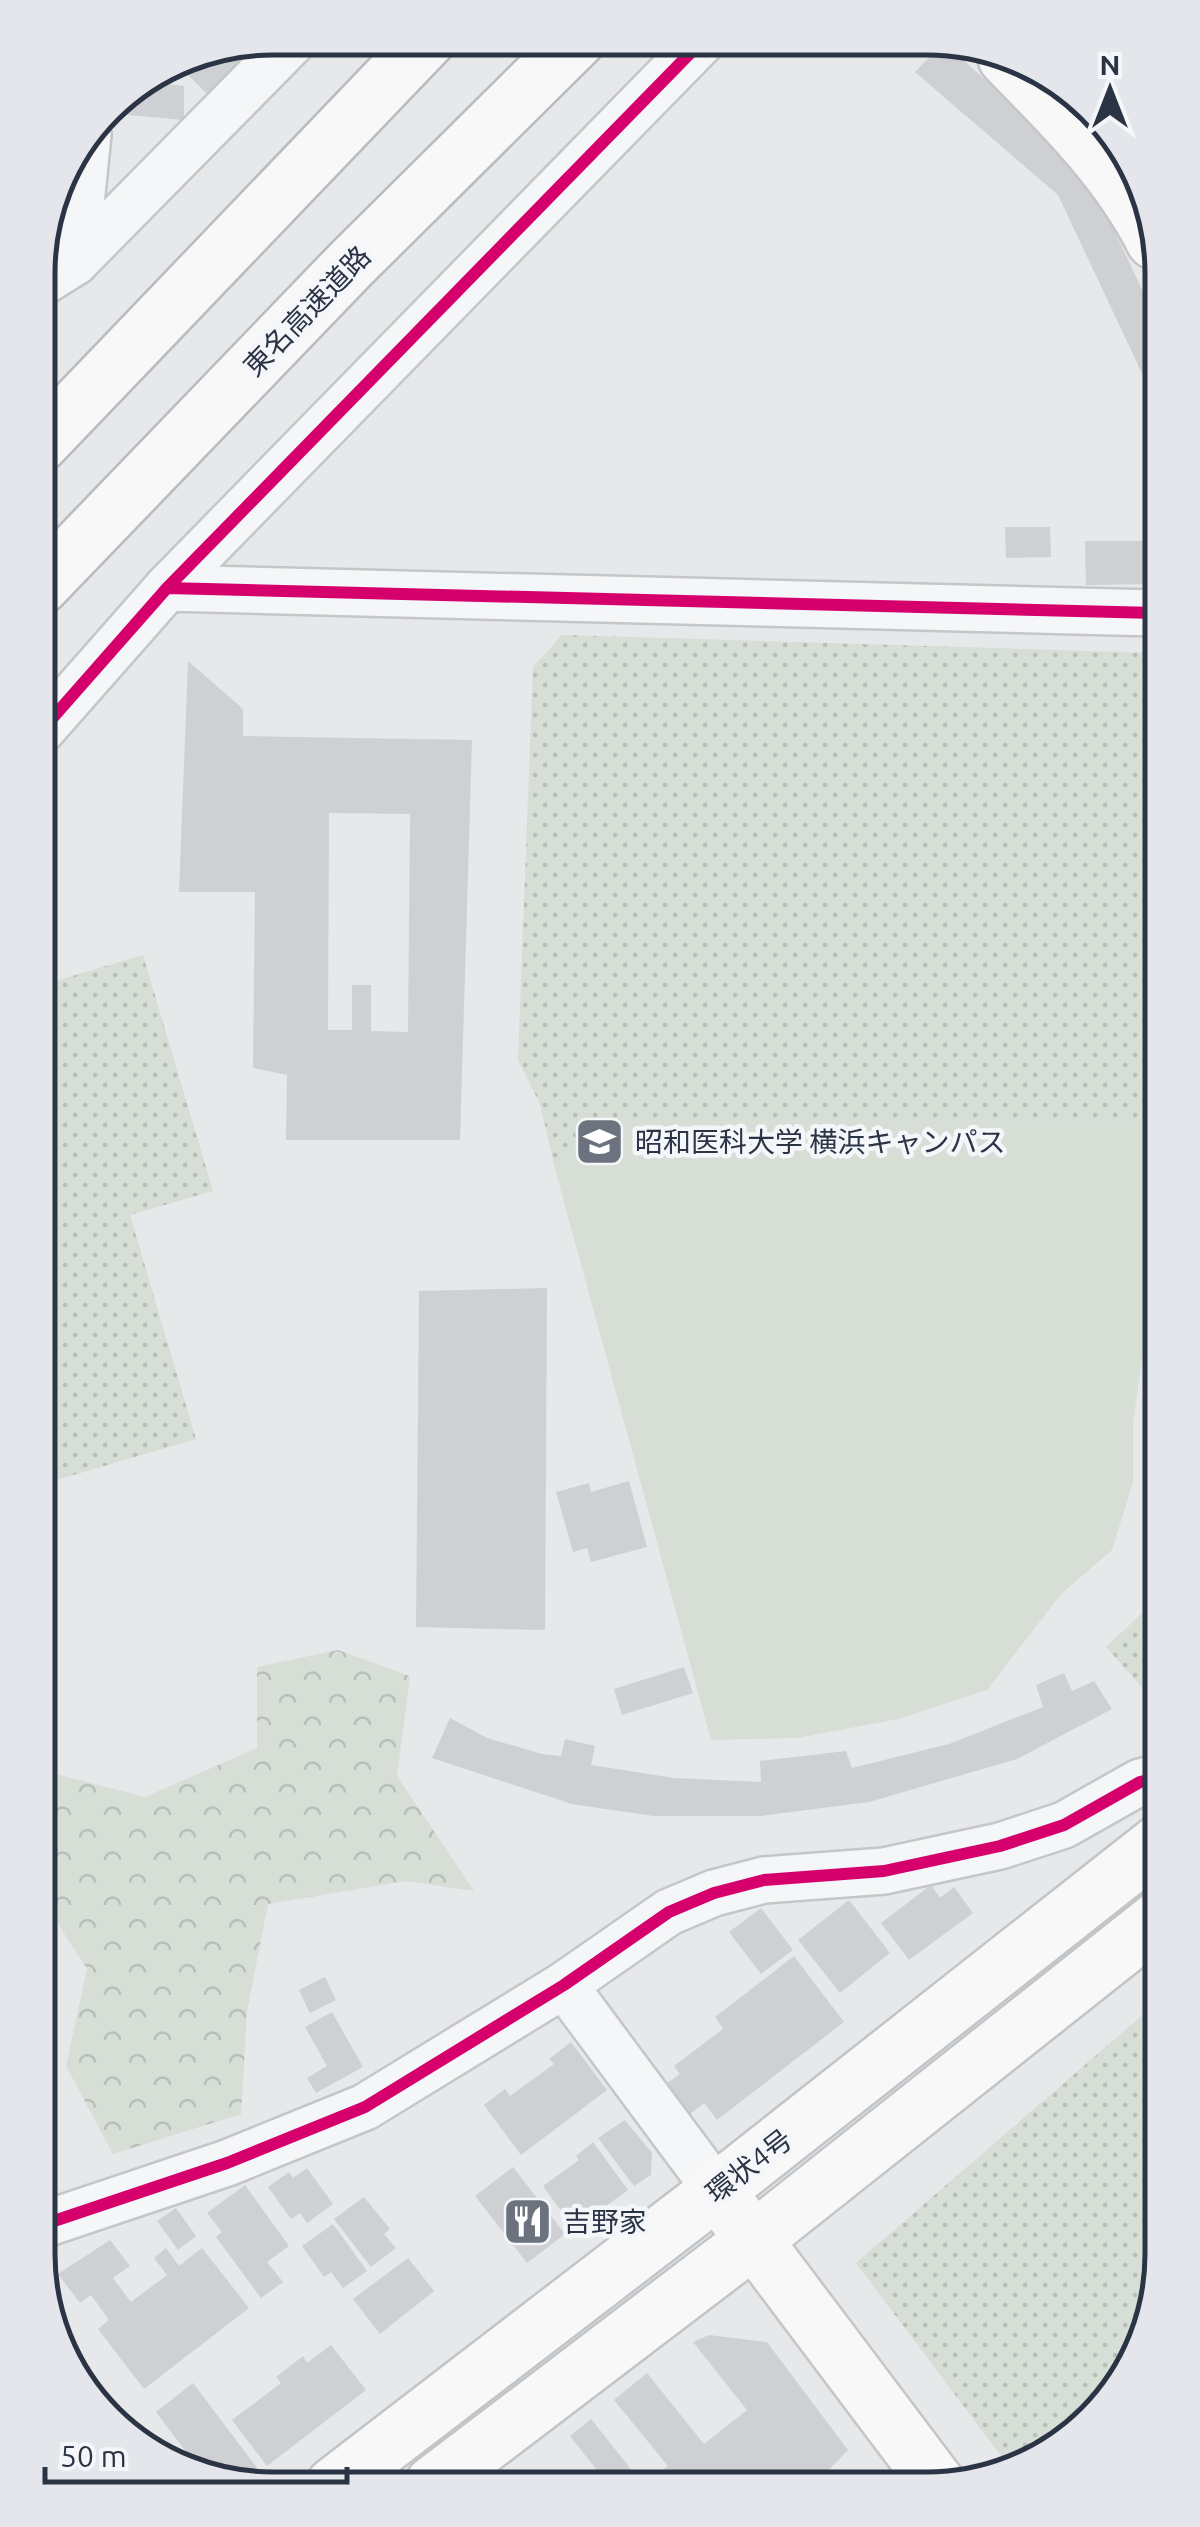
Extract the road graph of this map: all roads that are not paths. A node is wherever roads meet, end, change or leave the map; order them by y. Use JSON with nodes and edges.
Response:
{"nodes":[{"id":1,"x":279,"y":55,"type":"edge"},
{"id":2,"x":414,"y":55,"type":"edge"},
{"id":3,"x":563,"y":55,"type":"edge"},
{"id":4,"x":688,"y":55,"type":"edge"},
{"id":5,"x":1027,"y":80,"type":"edge"},
{"id":6,"x":79,"y":173,"type":"edge"},
{"id":7,"x":1134,"y":206,"type":"edge"},
{"id":8,"x":57,"y":273,"type":"edge"},
{"id":9,"x":55,"y":428,"type":"edge"},
{"id":10,"x":55,"y":571,"type":"edge"},
{"id":11,"x":167,"y":588,"type":"junction"},
{"id":12,"x":1145,"y":613,"type":"edge"},
{"id":13,"x":55,"y":715,"type":"edge"},
{"id":14,"x":1145,"y":1781,"type":"edge"},
{"id":15,"x":1145,"y":1854,"type":"edge"},
{"id":16,"x":1145,"y":1931,"type":"edge"},
{"id":17,"x":564,"y":1985,"type":"junction"},
{"id":18,"x":717,"y":2191,"type":"junction"},
{"id":19,"x":55,"y":2221,"type":"edge"},
{"id":20,"x":754,"y":2239,"type":"junction"},
{"id":21,"x":350,"y":2472,"type":"edge"},
{"id":22,"x":450,"y":2472,"type":"edge"},
{"id":23,"x":928,"y":2472,"type":"edge"}],
"edges":[{"from":1,"to":8,"type":"street"},
{"from":2,"to":9,"type":"main road"},
{"from":3,"to":10,"type":"main road","name":"東名高速道路"},
{"from":4,"to":11,"type":"street"},
{"from":5,"to":7,"type":"main road"},
{"from":6,"to":8,"type":"street"},
{"from":11,"to":12,"type":"street"},
{"from":11,"to":13,"type":"street"},
{"from":14,"to":17,"type":"street"},
{"from":15,"to":18,"type":"main road","name":"環状4号"},
{"from":16,"to":20,"type":"main road"},
{"from":17,"to":18,"type":"street"},
{"from":17,"to":19,"type":"street"},
{"from":18,"to":20,"type":"main road"},
{"from":18,"to":21,"type":"main road","name":"環状4号"},
{"from":20,"to":22,"type":"main road"},
{"from":20,"to":23,"type":"main road"}]}
